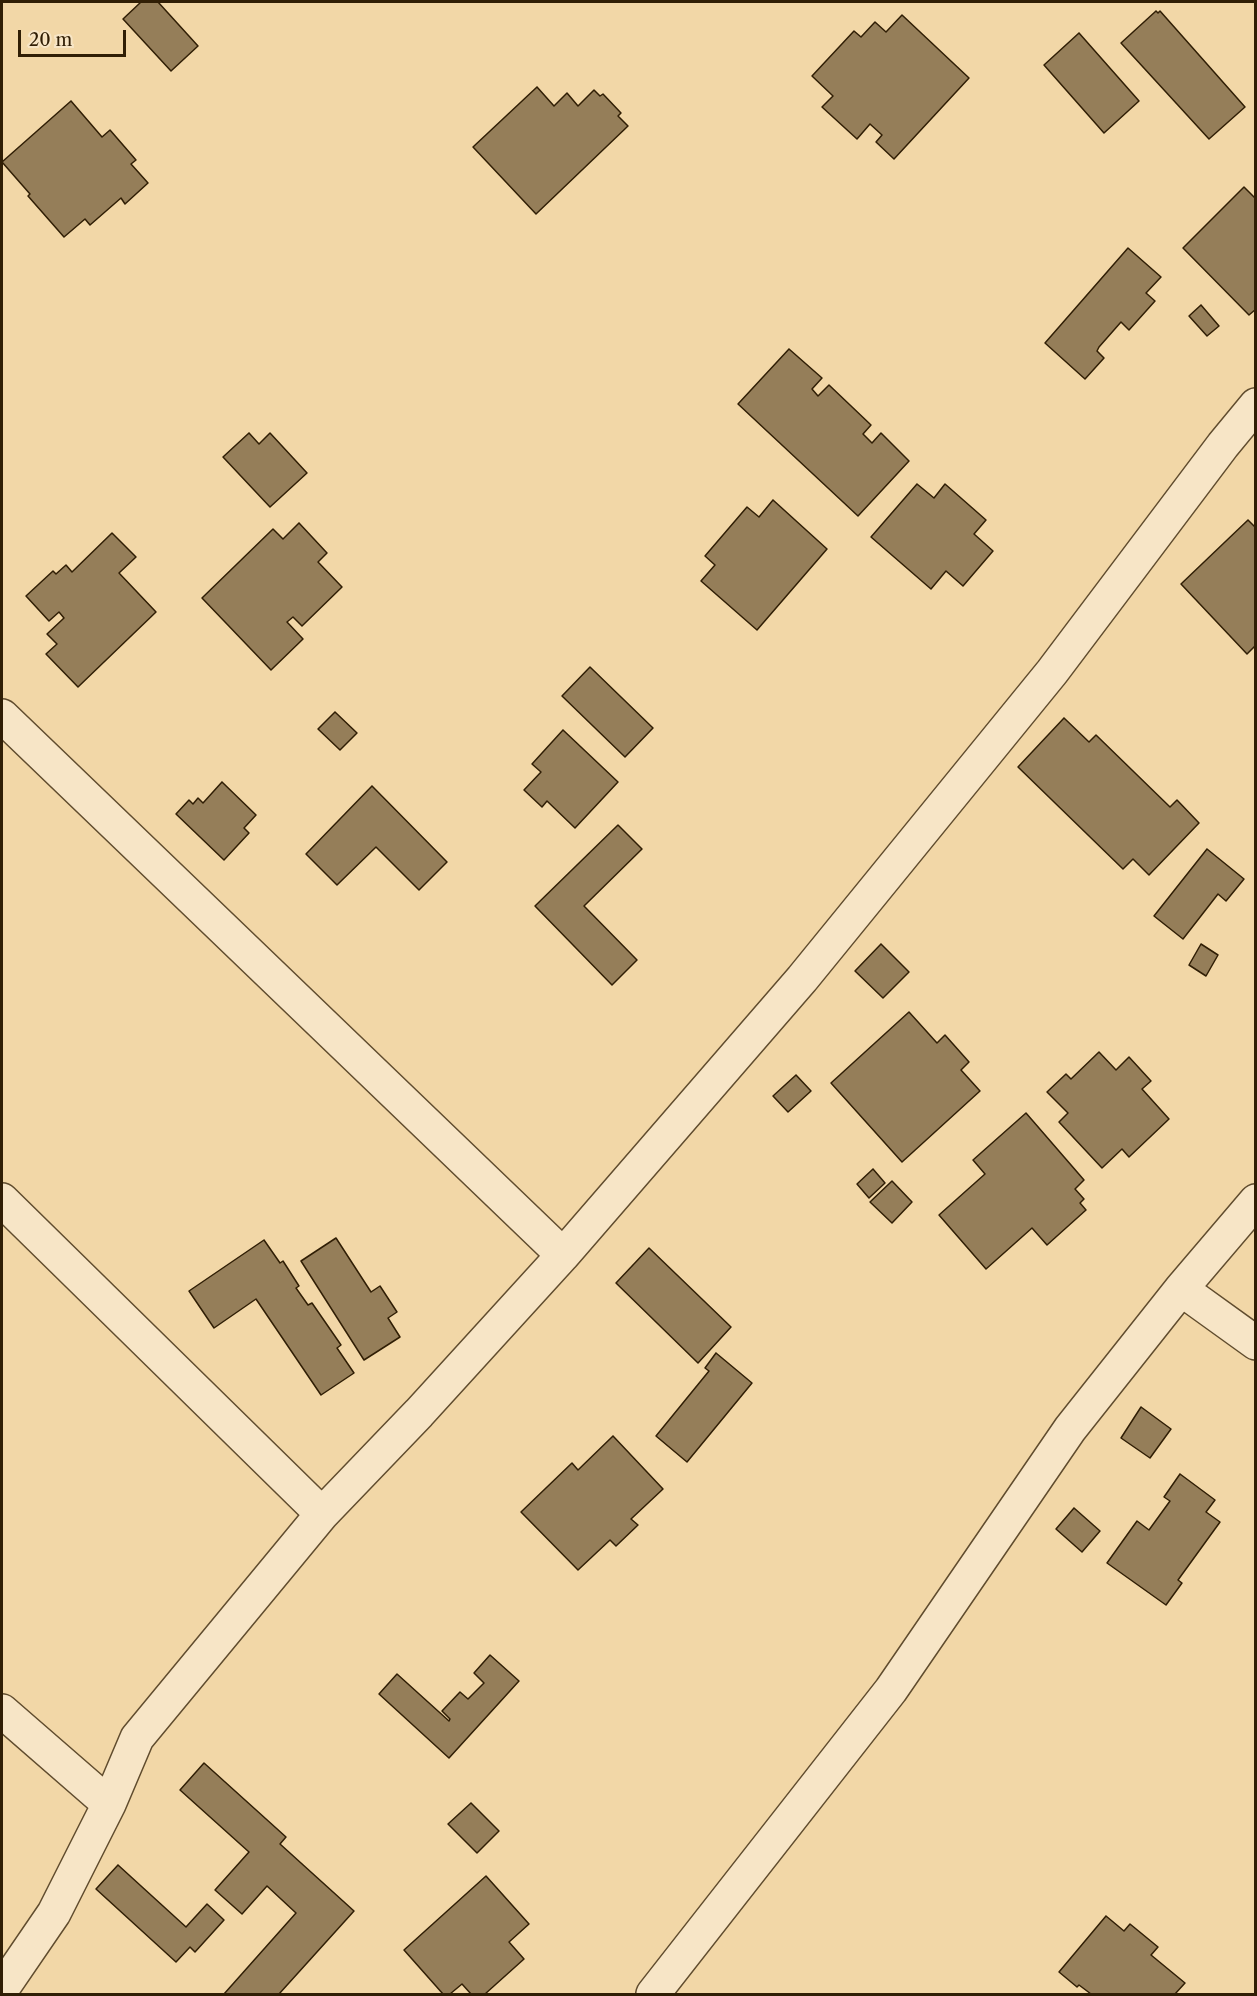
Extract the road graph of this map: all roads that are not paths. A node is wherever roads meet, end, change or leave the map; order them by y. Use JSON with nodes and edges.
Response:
{"nodes":[{"id":1,"x":1256,"y":405,"type":"edge"},
{"id":2,"x":2,"y":716,"type":"edge"},
{"id":3,"x":2,"y":1200,"type":"edge"},
{"id":4,"x":1256,"y":1201,"type":"edge"},
{"id":5,"x":563,"y":1255,"type":"junction"},
{"id":6,"x":1181,"y":1289,"type":"junction"},
{"id":7,"x":1256,"y":1343,"type":"edge"},
{"id":8,"x":322,"y":1514,"type":"junction"},
{"id":9,"x":2,"y":1711,"type":"edge"},
{"id":10,"x":109,"y":1804,"type":"junction"},
{"id":11,"x":2,"y":1989,"type":"edge"},
{"id":12,"x":654,"y":1995,"type":"edge"}],
"edges":[{"from":1,"to":5,"type":"street"},
{"from":2,"to":5,"type":"street"},
{"from":3,"to":8,"type":"street"},
{"from":4,"to":6,"type":"street"},
{"from":5,"to":8,"type":"street"},
{"from":6,"to":7,"type":"street"},
{"from":6,"to":12,"type":"street"},
{"from":8,"to":10,"type":"street"},
{"from":9,"to":10,"type":"street"},
{"from":10,"to":11,"type":"street"}]}
